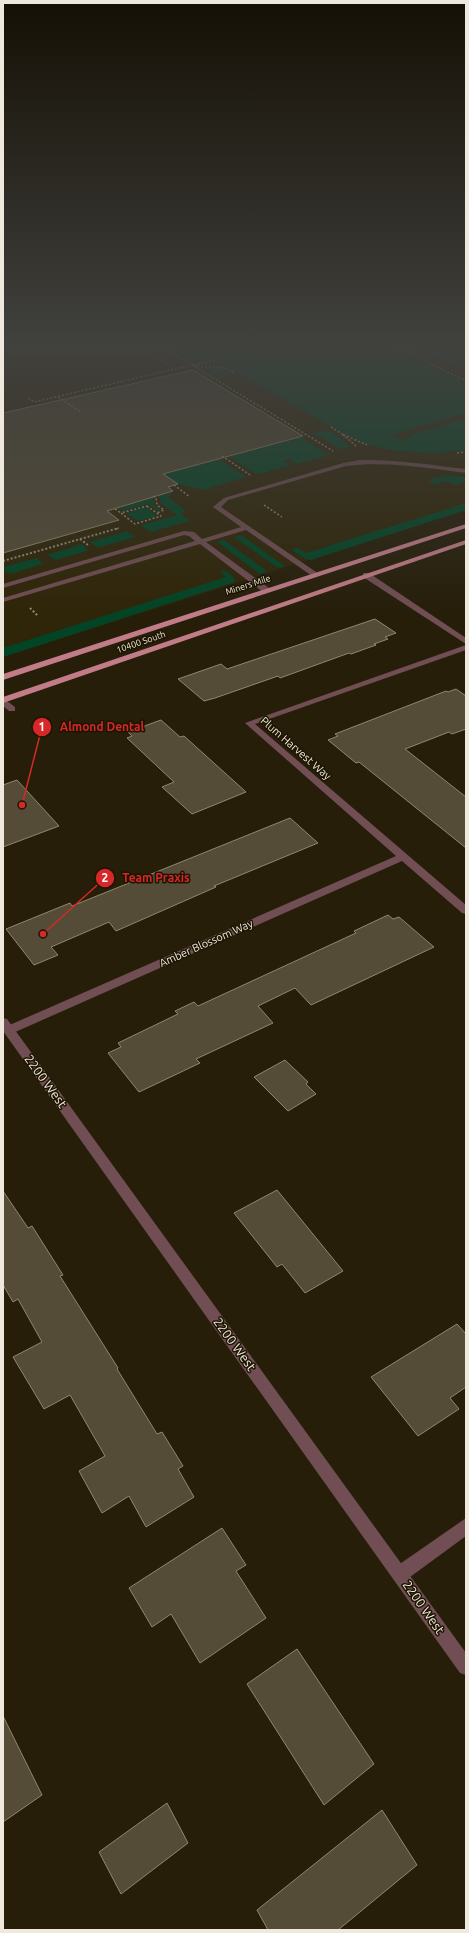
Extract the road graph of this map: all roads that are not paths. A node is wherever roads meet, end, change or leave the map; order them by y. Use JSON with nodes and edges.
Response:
{"nodes":[{"id":1,"x":466,"y":471,"type":"edge"},
{"id":2,"x":466,"y":526,"type":"edge"},
{"id":3,"x":246,"y":528,"type":"junction"},
{"id":4,"x":200,"y":541,"type":"junction"},
{"id":5,"x":466,"y":542,"type":"edge"},
{"id":6,"x":314,"y":574,"type":"junction"},
{"id":7,"x":366,"y":575,"type":"junction"},
{"id":8,"x":3,"y":586,"type":"edge"},
{"id":9,"x":266,"y":590,"type":"junction"},
{"id":10,"x":3,"y":600,"type":"edge"},
{"id":11,"x":466,"y":642,"type":"edge"},
{"id":12,"x":466,"y":647,"type":"edge"},
{"id":13,"x":3,"y":677,"type":"edge"},
{"id":14,"x":3,"y":700,"type":"edge"},
{"id":15,"x":12,"y":709,"type":"dead end"},
{"id":16,"x":403,"y":857,"type":"junction"},
{"id":17,"x":466,"y":911,"type":"edge"},
{"id":18,"x":6,"y":1026,"type":"edge"},
{"id":19,"x":466,"y":1526,"type":"edge"},
{"id":20,"x":400,"y":1574,"type":"junction"},
{"id":21,"x":466,"y":1667,"type":"edge"}],
"edges":[{"from":1,"to":3,"type":"street"},
{"from":2,"to":6,"type":"main road","name":"Miners Mile"},
{"from":3,"to":4,"type":"street"},
{"from":3,"to":6,"type":"street"},
{"from":4,"to":8,"type":"street"},
{"from":4,"to":9,"type":"street"},
{"from":4,"to":10,"type":"street"},
{"from":5,"to":7,"type":"main road"},
{"from":6,"to":9,"type":"main road","name":"Miners Mile"},
{"from":7,"to":11,"type":"street"},
{"from":7,"to":14,"type":"main road","name":"10400 South"},
{"from":9,"to":13,"type":"main road","name":"Miners Mile"},
{"from":12,"to":16,"type":"street","name":"Plum Harvest Way"},
{"from":14,"to":15,"type":"street"},
{"from":16,"to":17,"type":"street","name":"Plum Harvest Way"},
{"from":16,"to":18,"type":"street","name":"Amber Blossom Way"},
{"from":18,"to":20,"type":"street","name":"2200 West"},
{"from":19,"to":20,"type":"street"},
{"from":20,"to":21,"type":"street","name":"2200 West"}]}
